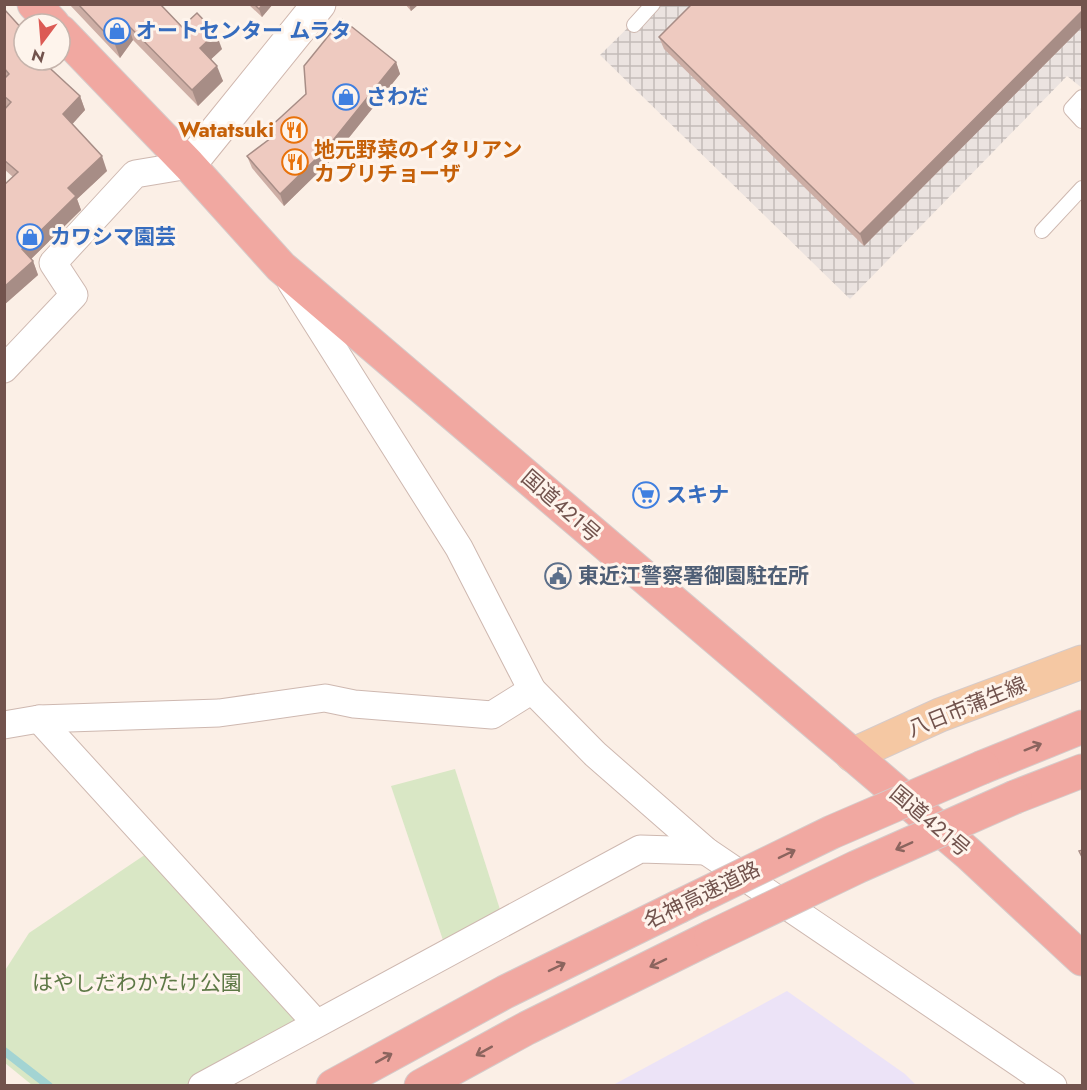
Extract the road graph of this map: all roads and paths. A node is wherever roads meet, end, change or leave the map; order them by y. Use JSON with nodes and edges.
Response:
{"nodes":[{"id":1,"x":319,"y":4,"type":"edge"},
{"id":2,"x":653,"y":4,"type":"edge"},
{"id":3,"x":634,"y":25,"type":"dead end"},
{"id":4,"x":72,"y":43,"type":"edge"},
{"id":5,"x":1083,"y":98,"type":"edge"},
{"id":6,"x":1083,"y":121,"type":"edge"},
{"id":7,"x":189,"y":165,"type":"junction"},
{"id":8,"x":1080,"y":196,"type":"edge"},
{"id":9,"x":1042,"y":231,"type":"dead end"},
{"id":10,"x":281,"y":267,"type":"junction"},
{"id":11,"x":4,"y":369,"type":"edge"},
{"id":12,"x":1083,"y":662,"type":"edge"},
{"id":13,"x":532,"y":690,"type":"junction"},
{"id":14,"x":39,"y":720,"type":"junction"},
{"id":15,"x":4,"y":724,"type":"edge"},
{"id":16,"x":1083,"y":727,"type":"edge"},
{"id":17,"x":852,"y":755,"type":"junction"},
{"id":18,"x":1083,"y":771,"type":"edge"},
{"id":19,"x":706,"y":851,"type":"junction"},
{"id":20,"x":1083,"y":959,"type":"edge"},
{"id":21,"x":316,"y":1023,"type":"junction"},
{"id":22,"x":202,"y":1086,"type":"edge"},
{"id":23,"x":333,"y":1086,"type":"edge"},
{"id":24,"x":421,"y":1086,"type":"edge"},
{"id":25,"x":1053,"y":1086,"type":"edge"}],
"edges":[{"from":1,"to":7,"type":"street"},
{"from":2,"to":3,"type":"lane"},
{"from":4,"to":7,"type":"highway","name":"国道421号"},
{"from":5,"to":6,"type":"lane"},
{"from":7,"to":10,"type":"highway","name":"国道421号"},
{"from":7,"to":11,"type":"street"},
{"from":8,"to":9,"type":"lane"},
{"from":10,"to":13,"type":"street"},
{"from":10,"to":17,"type":"highway","name":"国道421号"},
{"from":12,"to":17,"type":"main road","name":"八日市蒲生線"},
{"from":13,"to":14,"type":"street"},
{"from":13,"to":19,"type":"street"},
{"from":14,"to":15,"type":"street"},
{"from":14,"to":21,"type":"street"},
{"from":23,"to":16,"type":"highway","name":"名神高速道路","one_way":true,"bridge":true},
{"from":17,"to":20,"type":"highway","name":"国道421号"},
{"from":18,"to":24,"type":"highway","name":"名神高速道路","one_way":true,"bridge":true},
{"from":19,"to":21,"type":"street"},
{"from":19,"to":25,"type":"street"},
{"from":21,"to":22,"type":"street"}]}
